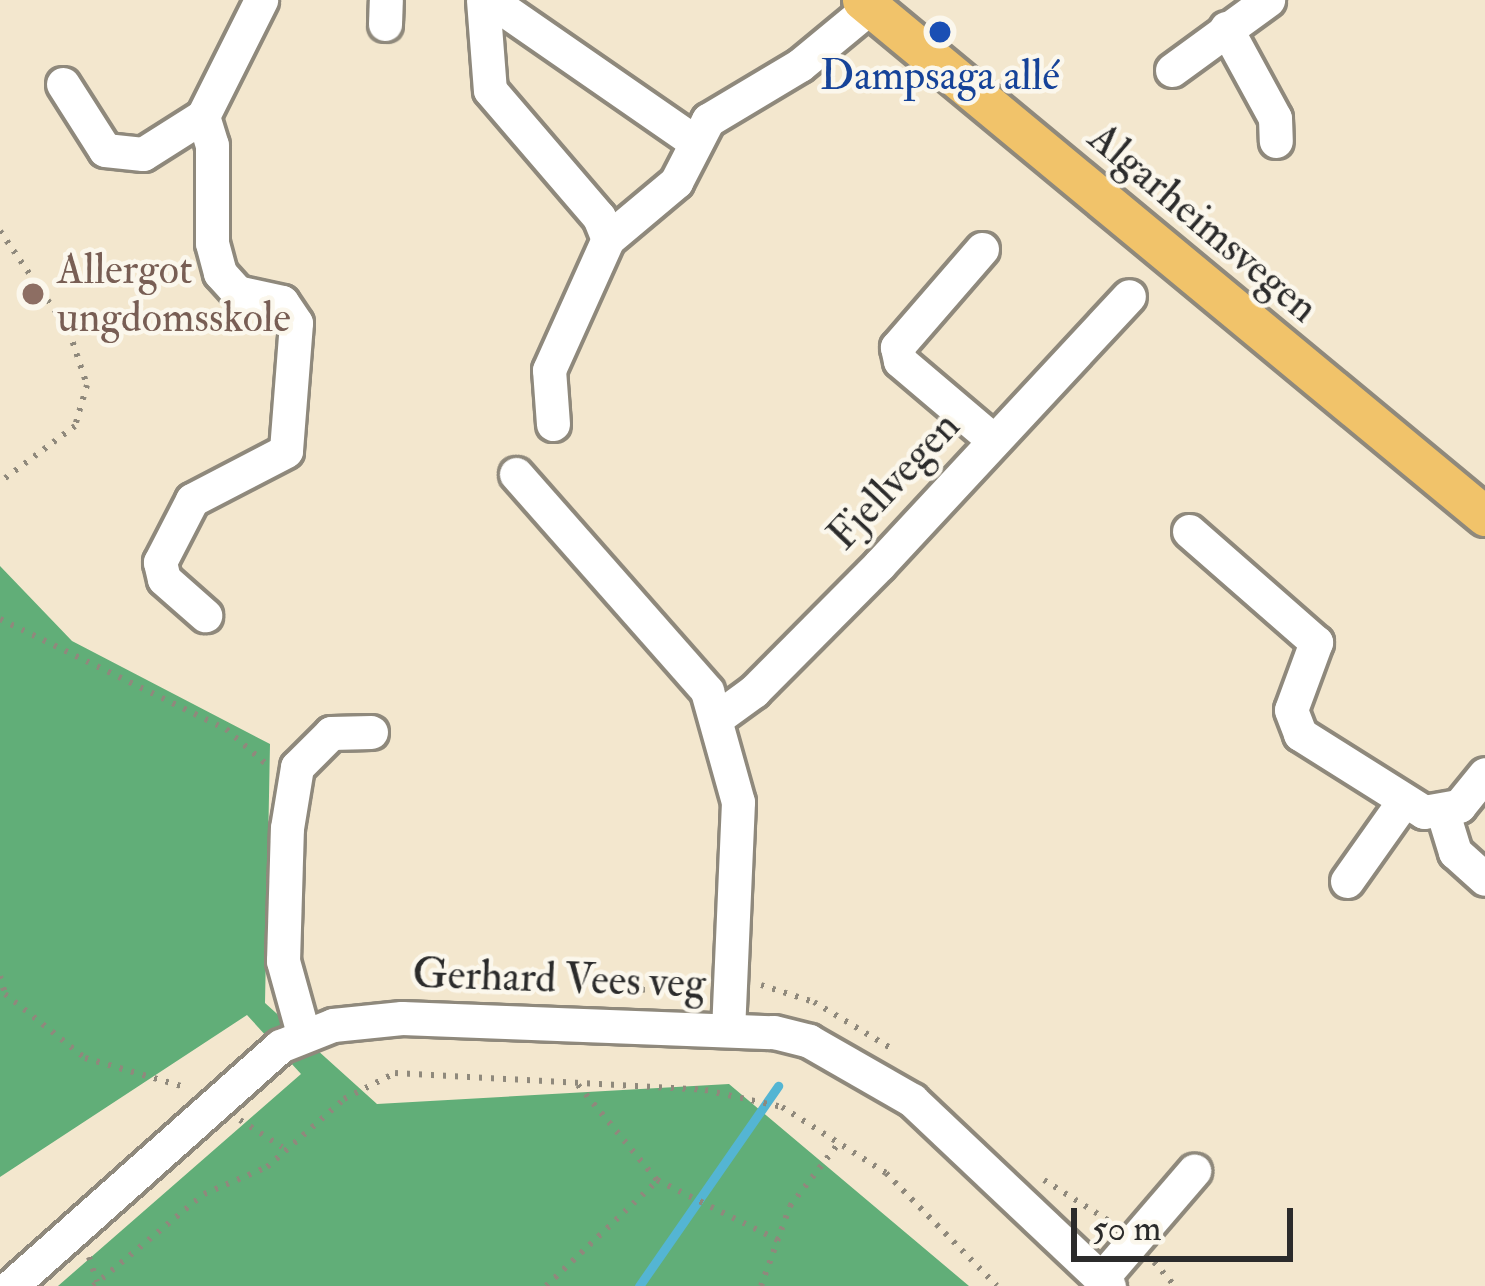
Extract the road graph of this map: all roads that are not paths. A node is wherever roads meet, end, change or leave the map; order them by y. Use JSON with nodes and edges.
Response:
{"nodes":[{"id":1,"x":261,"y":0,"type":"edge"},
{"id":2,"x":486,"y":0,"type":"edge"},
{"id":3,"x":1268,"y":0,"type":"edge"},
{"id":4,"x":866,"y":3,"type":"edge"},
{"id":5,"x":1226,"y":28,"type":"junction"},
{"id":6,"x":1172,"y":70,"type":"dead end"},
{"id":7,"x":62,"y":84,"type":"dead end"},
{"id":8,"x":202,"y":116,"type":"junction"},
{"id":9,"x":694,"y":141,"type":"junction"},
{"id":10,"x":1276,"y":142,"type":"dead end"},
{"id":11,"x":608,"y":239,"type":"junction"},
{"id":12,"x":982,"y":249,"type":"dead end"},
{"id":13,"x":1129,"y":296,"type":"dead end"},
{"id":14,"x":553,"y":424,"type":"dead end"},
{"id":15,"x":992,"y":439,"type":"junction"},
{"id":16,"x":516,"y":474,"type":"dead end"},
{"id":17,"x":1485,"y":516,"type":"edge"},
{"id":18,"x":1189,"y":531,"type":"dead end"},
{"id":19,"x":205,"y":615,"type":"dead end"},
{"id":20,"x":717,"y":718,"type":"junction"},
{"id":21,"x":371,"y":732,"type":"dead end"},
{"id":22,"x":1485,"y":774,"type":"edge"},
{"id":23,"x":1403,"y":802,"type":"junction"},
{"id":24,"x":1443,"y":813,"type":"junction"},
{"id":25,"x":1485,"y":879,"type":"edge"},
{"id":26,"x":1347,"y":881,"type":"dead end"},
{"id":27,"x":728,"y":1030,"type":"junction"},
{"id":28,"x":303,"y":1033,"type":"junction"},
{"id":29,"x":1194,"y":1171,"type":"dead end"},
{"id":30,"x":1105,"y":1282,"type":"edge"},
{"id":31,"x":11,"y":1286,"type":"edge"}],
"edges":[{"from":1,"to":8,"type":"street"},
{"from":2,"to":9,"type":"street"},
{"from":2,"to":11,"type":"street"},
{"from":3,"to":5,"type":"street"},
{"from":4,"to":9,"type":"street"},
{"from":4,"to":17,"type":"main road","name":"Algarheimsvegen"},
{"from":5,"to":6,"type":"street"},
{"from":5,"to":10,"type":"street"},
{"from":7,"to":8,"type":"street"},
{"from":8,"to":19,"type":"street"},
{"from":9,"to":11,"type":"street"},
{"from":11,"to":14,"type":"street"},
{"from":12,"to":15,"type":"street"},
{"from":13,"to":15,"type":"street","name":"Fjellvegen"},
{"from":15,"to":20,"type":"street","name":"Fjellvegen"},
{"from":16,"to":20,"type":"street"},
{"from":18,"to":23,"type":"street"},
{"from":20,"to":27,"type":"street"},
{"from":21,"to":28,"type":"street"},
{"from":22,"to":24,"type":"street"},
{"from":23,"to":24,"type":"street"},
{"from":23,"to":26,"type":"street"},
{"from":24,"to":25,"type":"street"},
{"from":27,"to":28,"type":"street","name":"Gerhard Vees veg"},
{"from":27,"to":30,"type":"street","name":"Gerhard Vees veg"},
{"from":28,"to":31,"type":"street","name":"Gerhard Vees veg"},
{"from":29,"to":30,"type":"street"}]}
